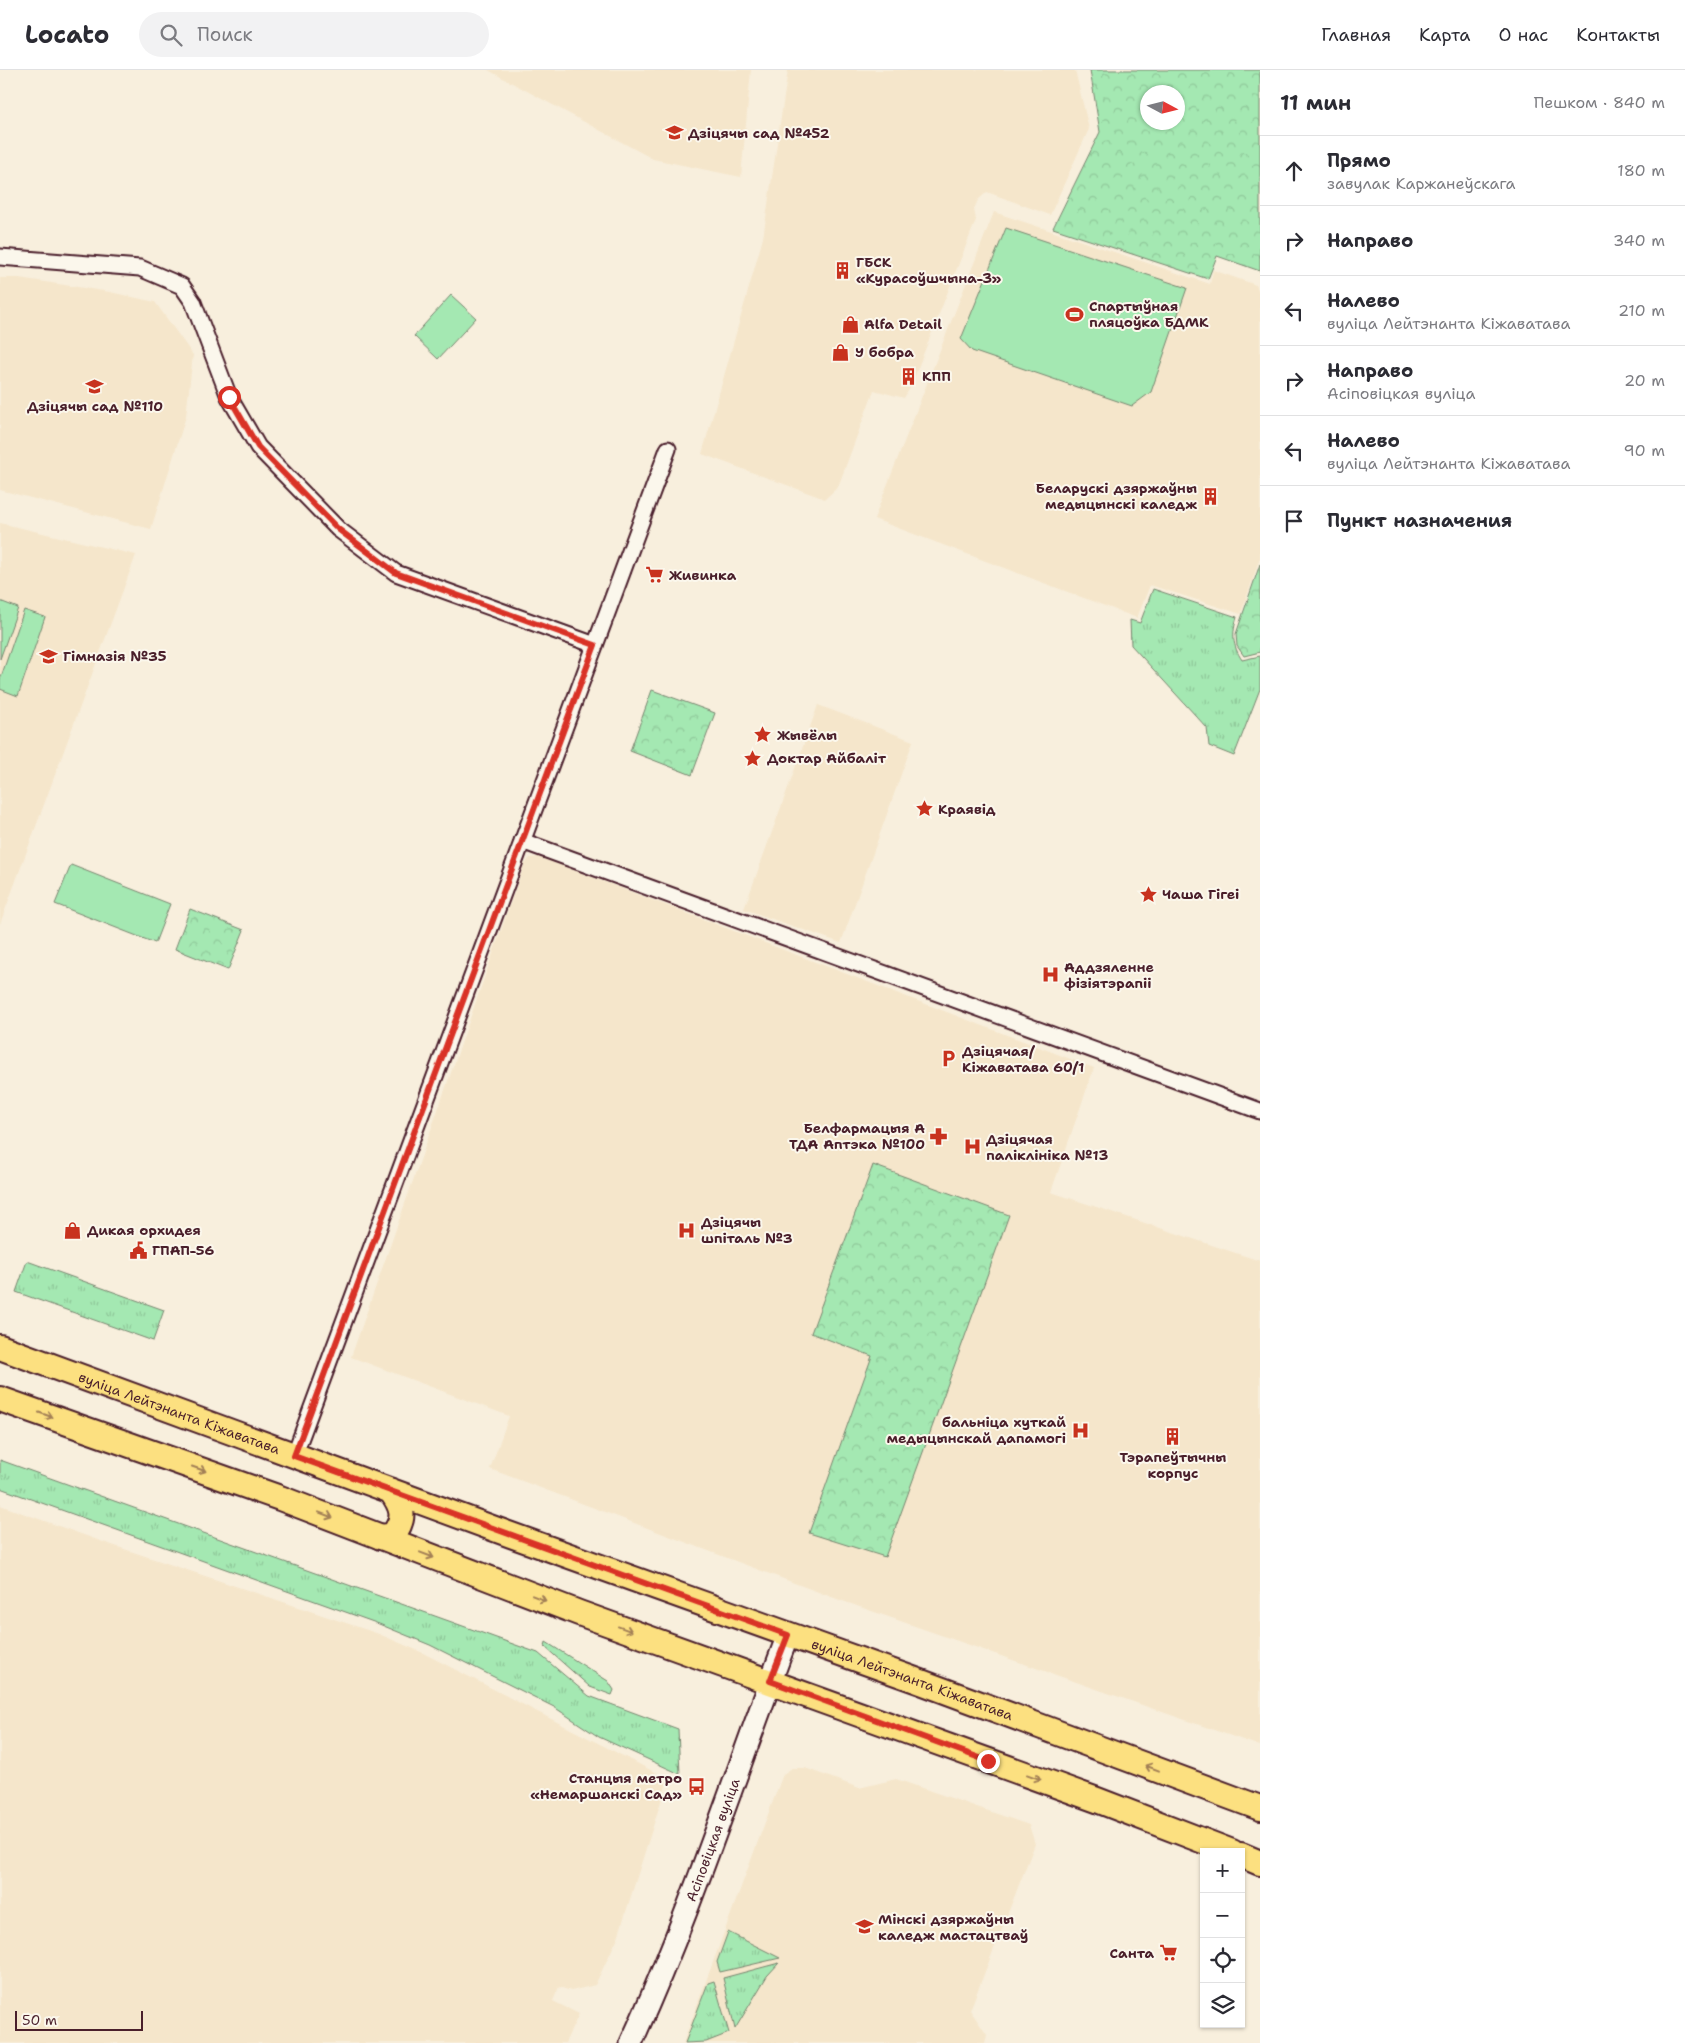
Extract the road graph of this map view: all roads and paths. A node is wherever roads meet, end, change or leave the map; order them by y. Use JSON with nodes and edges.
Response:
{"nodes":[{"id":1,"x":0,"y":257,"type":"edge"},
{"id":2,"x":668,"y":449,"type":"dead end"},
{"id":3,"x":595,"y":645,"type":"junction"},
{"id":4,"x":522,"y":841,"type":"junction"},
{"id":5,"x":1260,"y":1112,"type":"edge"},
{"id":6,"x":0,"y":1347,"type":"edge"},
{"id":7,"x":0,"y":1398,"type":"edge"},
{"id":8,"x":294,"y":1456,"type":"junction"},
{"id":9,"x":391,"y":1491,"type":"junction"},
{"id":10,"x":381,"y":1537,"type":"junction"},
{"id":11,"x":788,"y":1635,"type":"junction"},
{"id":12,"x":770,"y":1681,"type":"junction"},
{"id":13,"x":1260,"y":1808,"type":"edge"},
{"id":14,"x":1222,"y":1848,"type":"edge"},
{"id":15,"x":1245,"y":1857,"type":"edge"},
{"id":16,"x":1260,"y":1863,"type":"edge"},
{"id":17,"x":631,"y":2043,"type":"edge"}],
"edges":[{"from":1,"to":3,"type":"street"},
{"from":2,"to":3,"type":"street"},
{"from":3,"to":4,"type":"street"},
{"from":4,"to":5,"type":"street"},
{"from":4,"to":8,"type":"street"},
{"from":6,"to":8,"type":"main road","name":"вуліца Лейтэнанта Кіжаватава"},
{"from":7,"to":10,"type":"main road","one_way":true},
{"from":8,"to":9,"type":"main road","name":"вуліца Лейтэнанта Кіжаватава"},
{"from":9,"to":10,"type":"main road"},
{"from":9,"to":11,"type":"main road","name":"вуліца Лейтэнанта Кіжаватава"},
{"from":10,"to":12,"type":"main road","one_way":true},
{"from":11,"to":12,"type":"main road","name":"Асіповіцкая вуліца"},
{"from":13,"to":11,"type":"main road","name":"вуліца Лейтэнанта Кіжаватава","one_way":true},
{"from":12,"to":14,"type":"main road","one_way":true},
{"from":12,"to":17,"type":"main road","name":"Асіповіцкая вуліца"},
{"from":15,"to":16,"type":"main road"}]}
